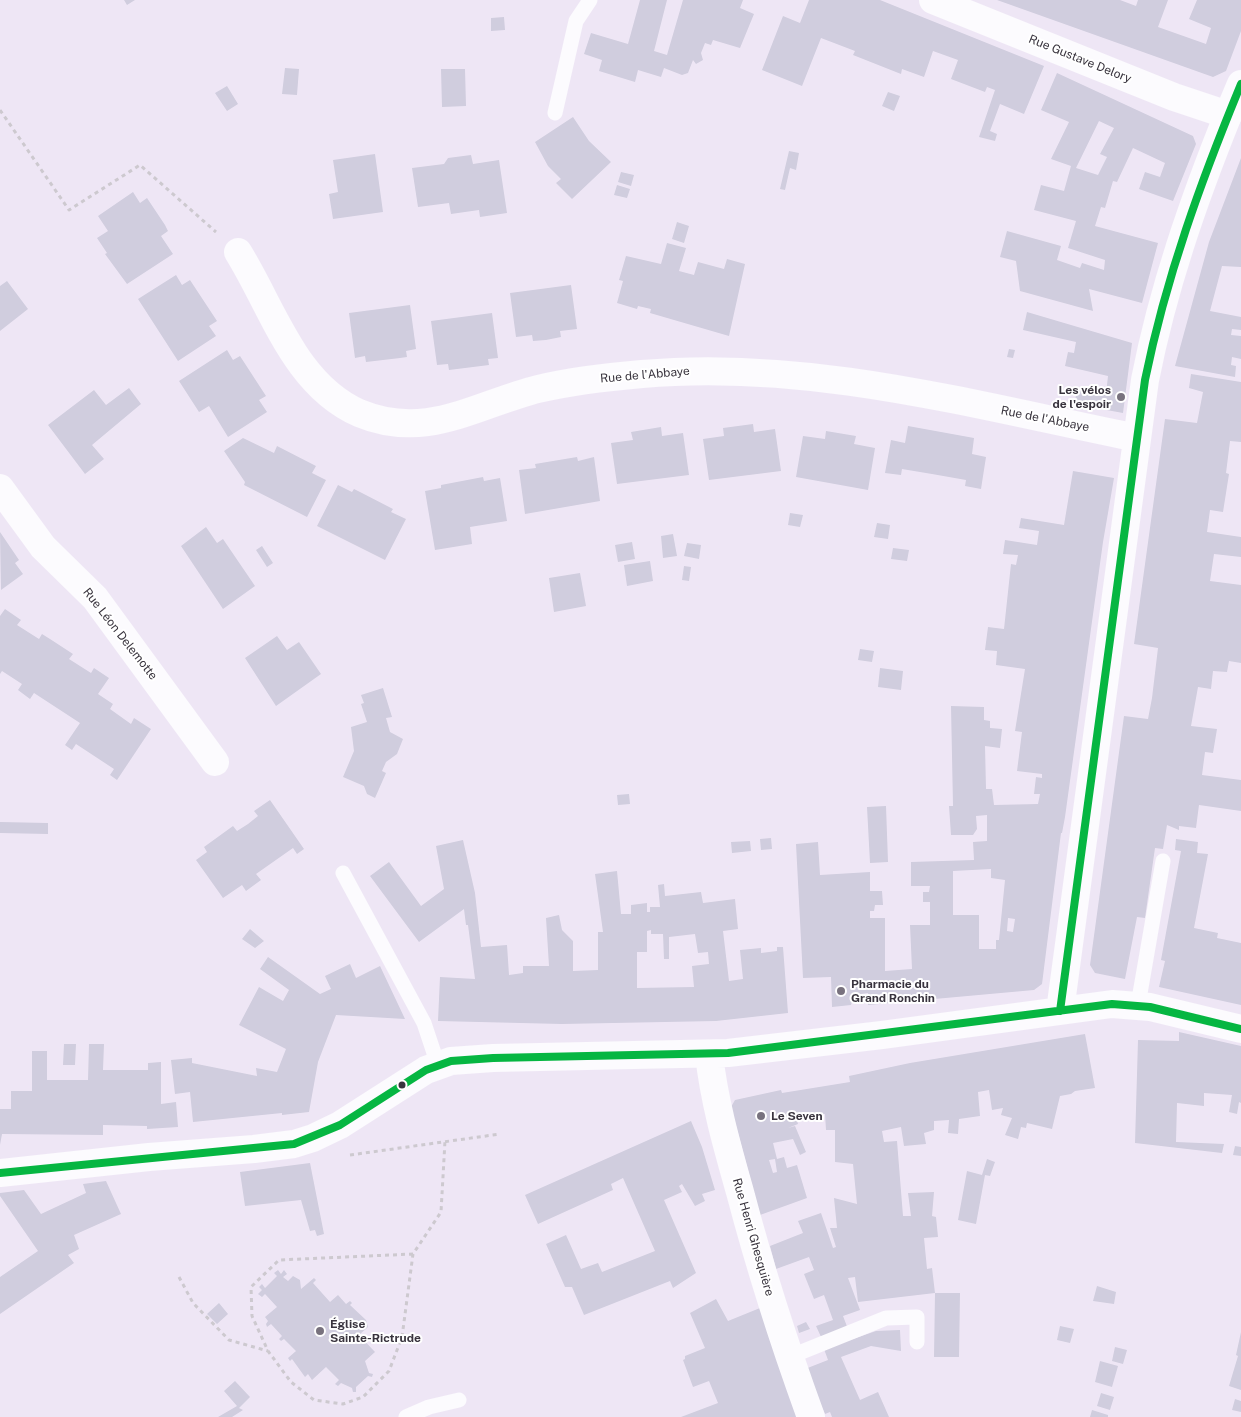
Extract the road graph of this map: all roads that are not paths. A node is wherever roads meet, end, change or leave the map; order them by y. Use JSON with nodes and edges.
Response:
{"nodes":[{"id":1,"x":590,"y":0,"type":"edge"},
{"id":2,"x":932,"y":0,"type":"edge"},
{"id":3,"x":1241,"y":84,"type":"edge"},
{"id":4,"x":555,"y":113,"type":"dead end"},
{"id":5,"x":1228,"y":116,"type":"junction"},
{"id":6,"x":238,"y":252,"type":"road end"},
{"id":7,"x":1137,"y":438,"type":"junction"},
{"id":8,"x":0,"y":488,"type":"edge"},
{"id":9,"x":215,"y":762,"type":"dead end"},
{"id":10,"x":1163,"y":861,"type":"dead end"},
{"id":11,"x":343,"y":873,"type":"dead end"},
{"id":12,"x":1138,"y":1005,"type":"junction"},
{"id":13,"x":1060,"y":1011,"type":"junction"},
{"id":14,"x":1241,"y":1028,"type":"edge"},
{"id":15,"x":709,"y":1054,"type":"junction"},
{"id":16,"x":438,"y":1065,"type":"junction"},
{"id":17,"x":0,"y":1173,"type":"edge"},
{"id":18,"x":917,"y":1342,"type":"dead end"},
{"id":19,"x":789,"y":1357,"type":"junction"},
{"id":20,"x":459,"y":1400,"type":"dead end"},
{"id":21,"x":406,"y":1417,"type":"edge"},
{"id":22,"x":811,"y":1417,"type":"edge"}],
"edges":[{"from":1,"to":4,"type":"lane"},
{"from":2,"to":5,"type":"street","name":"Rue Gustave Delory"},
{"from":3,"to":5,"type":"street"},
{"from":5,"to":7,"type":"street"},
{"from":6,"to":7,"type":"street","name":"Rue de l'Abbaye"},
{"from":7,"to":13,"type":"street"},
{"from":8,"to":9,"type":"street","name":"Rue Léon Delemotte"},
{"from":10,"to":12,"type":"lane"},
{"from":11,"to":16,"type":"lane"},
{"from":12,"to":13,"type":"street"},
{"from":12,"to":14,"type":"street"},
{"from":13,"to":15,"type":"street"},
{"from":15,"to":16,"type":"street"},
{"from":15,"to":19,"type":"street","name":"Rue Henri Ghesquière"},
{"from":16,"to":17,"type":"street"},
{"from":18,"to":19,"type":"lane"},
{"from":19,"to":22,"type":"street","name":"Rue Henri Ghesquière"},
{"from":20,"to":21,"type":"lane"}]}
